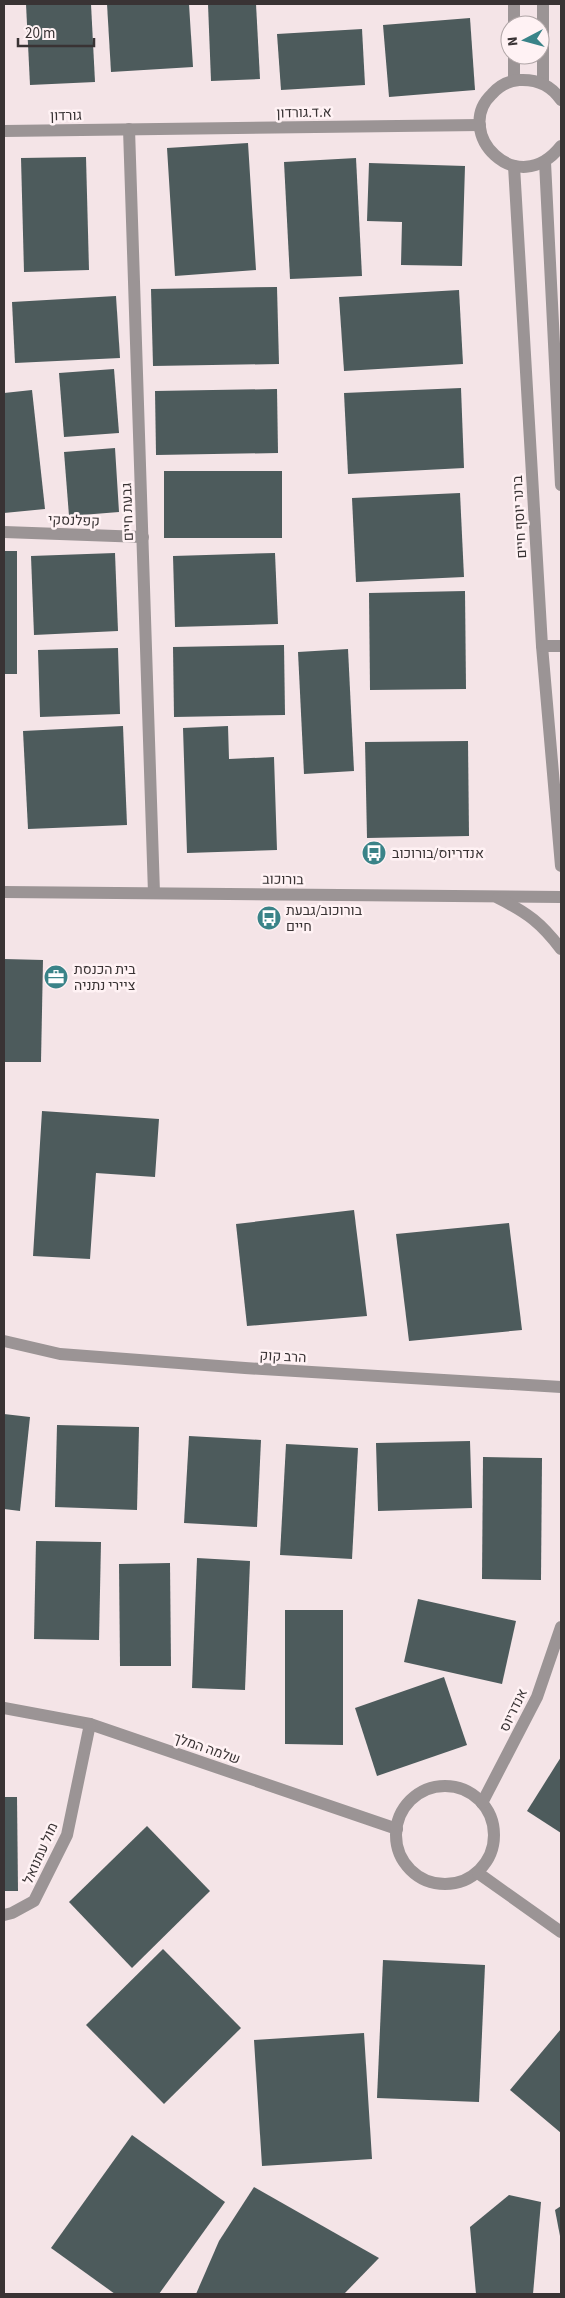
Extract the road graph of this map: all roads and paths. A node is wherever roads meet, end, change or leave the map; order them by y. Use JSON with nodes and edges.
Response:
{"nodes":[{"id":1,"x":544,"y":4,"type":"edge"},
{"id":2,"x":514,"y":65,"type":"edge"},
{"id":3,"x":514,"y":80,"type":"junction"},
{"id":4,"x":543,"y":83,"type":"junction"},
{"id":5,"x":561,"y":100,"type":"edge"},
{"id":6,"x":480,"y":125,"type":"junction"},
{"id":7,"x":129,"y":129,"type":"junction"},
{"id":8,"x":4,"y":132,"type":"edge"},
{"id":9,"x":561,"y":146,"type":"edge"},
{"id":10,"x":545,"y":162,"type":"junction"},
{"id":11,"x":514,"y":166,"type":"junction"},
{"id":12,"x":561,"y":485,"type":"edge"},
{"id":13,"x":4,"y":532,"type":"edge"},
{"id":14,"x":143,"y":537,"type":"junction"},
{"id":15,"x":542,"y":646,"type":"junction"},
{"id":16,"x":561,"y":646,"type":"edge"},
{"id":17,"x":561,"y":866,"type":"edge"},
{"id":18,"x":4,"y":892,"type":"edge"},
{"id":19,"x":154,"y":893,"type":"junction"},
{"id":20,"x":496,"y":896,"type":"junction"},
{"id":21,"x":561,"y":897,"type":"edge"},
{"id":22,"x":561,"y":949,"type":"edge"},
{"id":23,"x":4,"y":1341,"type":"edge"},
{"id":24,"x":561,"y":1387,"type":"edge"},
{"id":25,"x":561,"y":1627,"type":"edge"},
{"id":26,"x":4,"y":1708,"type":"edge"},
{"id":27,"x":90,"y":1724,"type":"junction"},
{"id":28,"x":482,"y":1803,"type":"junction"},
{"id":29,"x":397,"y":1828,"type":"junction"},
{"id":30,"x":478,"y":1873,"type":"junction"},
{"id":31,"x":4,"y":1915,"type":"edge"},
{"id":32,"x":561,"y":1932,"type":"edge"}],
"edges":[{"from":1,"to":4,"type":"street"},
{"from":2,"to":3,"type":"street"},
{"from":3,"to":4,"type":"street"},
{"from":3,"to":6,"type":"street"},
{"from":4,"to":5,"type":"street"},
{"from":6,"to":7,"type":"street","name":"א.ד.גורדון"},
{"from":6,"to":11,"type":"street"},
{"from":7,"to":8,"type":"street","name":"גורדון"},
{"from":7,"to":14,"type":"street","name":"גבעת חיים"},
{"from":9,"to":10,"type":"street"},
{"from":10,"to":11,"type":"street"},
{"from":10,"to":12,"type":"street"},
{"from":11,"to":15,"type":"street","name":"ברנר יוסף חיים"},
{"from":13,"to":14,"type":"street","name":"קפלנסקי"},
{"from":14,"to":19,"type":"street","name":"גבעת חיים"},
{"from":15,"to":16,"type":"street"},
{"from":15,"to":17,"type":"street","name":"ברנר יוסף חיים"},
{"from":18,"to":19,"type":"street","name":"בורוכוב"},
{"from":19,"to":20,"type":"street","name":"בורוכוב"},
{"from":20,"to":21,"type":"street","name":"בורוכוב"},
{"from":20,"to":22,"type":"street"},
{"from":23,"to":24,"type":"street","name":"הרב קוק"},
{"from":25,"to":28,"type":"street","name":"אנדריוס"},
{"from":26,"to":27,"type":"street","name":"שלמה המלך"},
{"from":27,"to":29,"type":"street","name":"שלמה המלך"},
{"from":27,"to":31,"type":"street","name":"מול עמנואל"},
{"from":28,"to":29,"type":"street"},
{"from":28,"to":30,"type":"street"},
{"from":29,"to":30,"type":"street"},
{"from":30,"to":32,"type":"street"}]}
